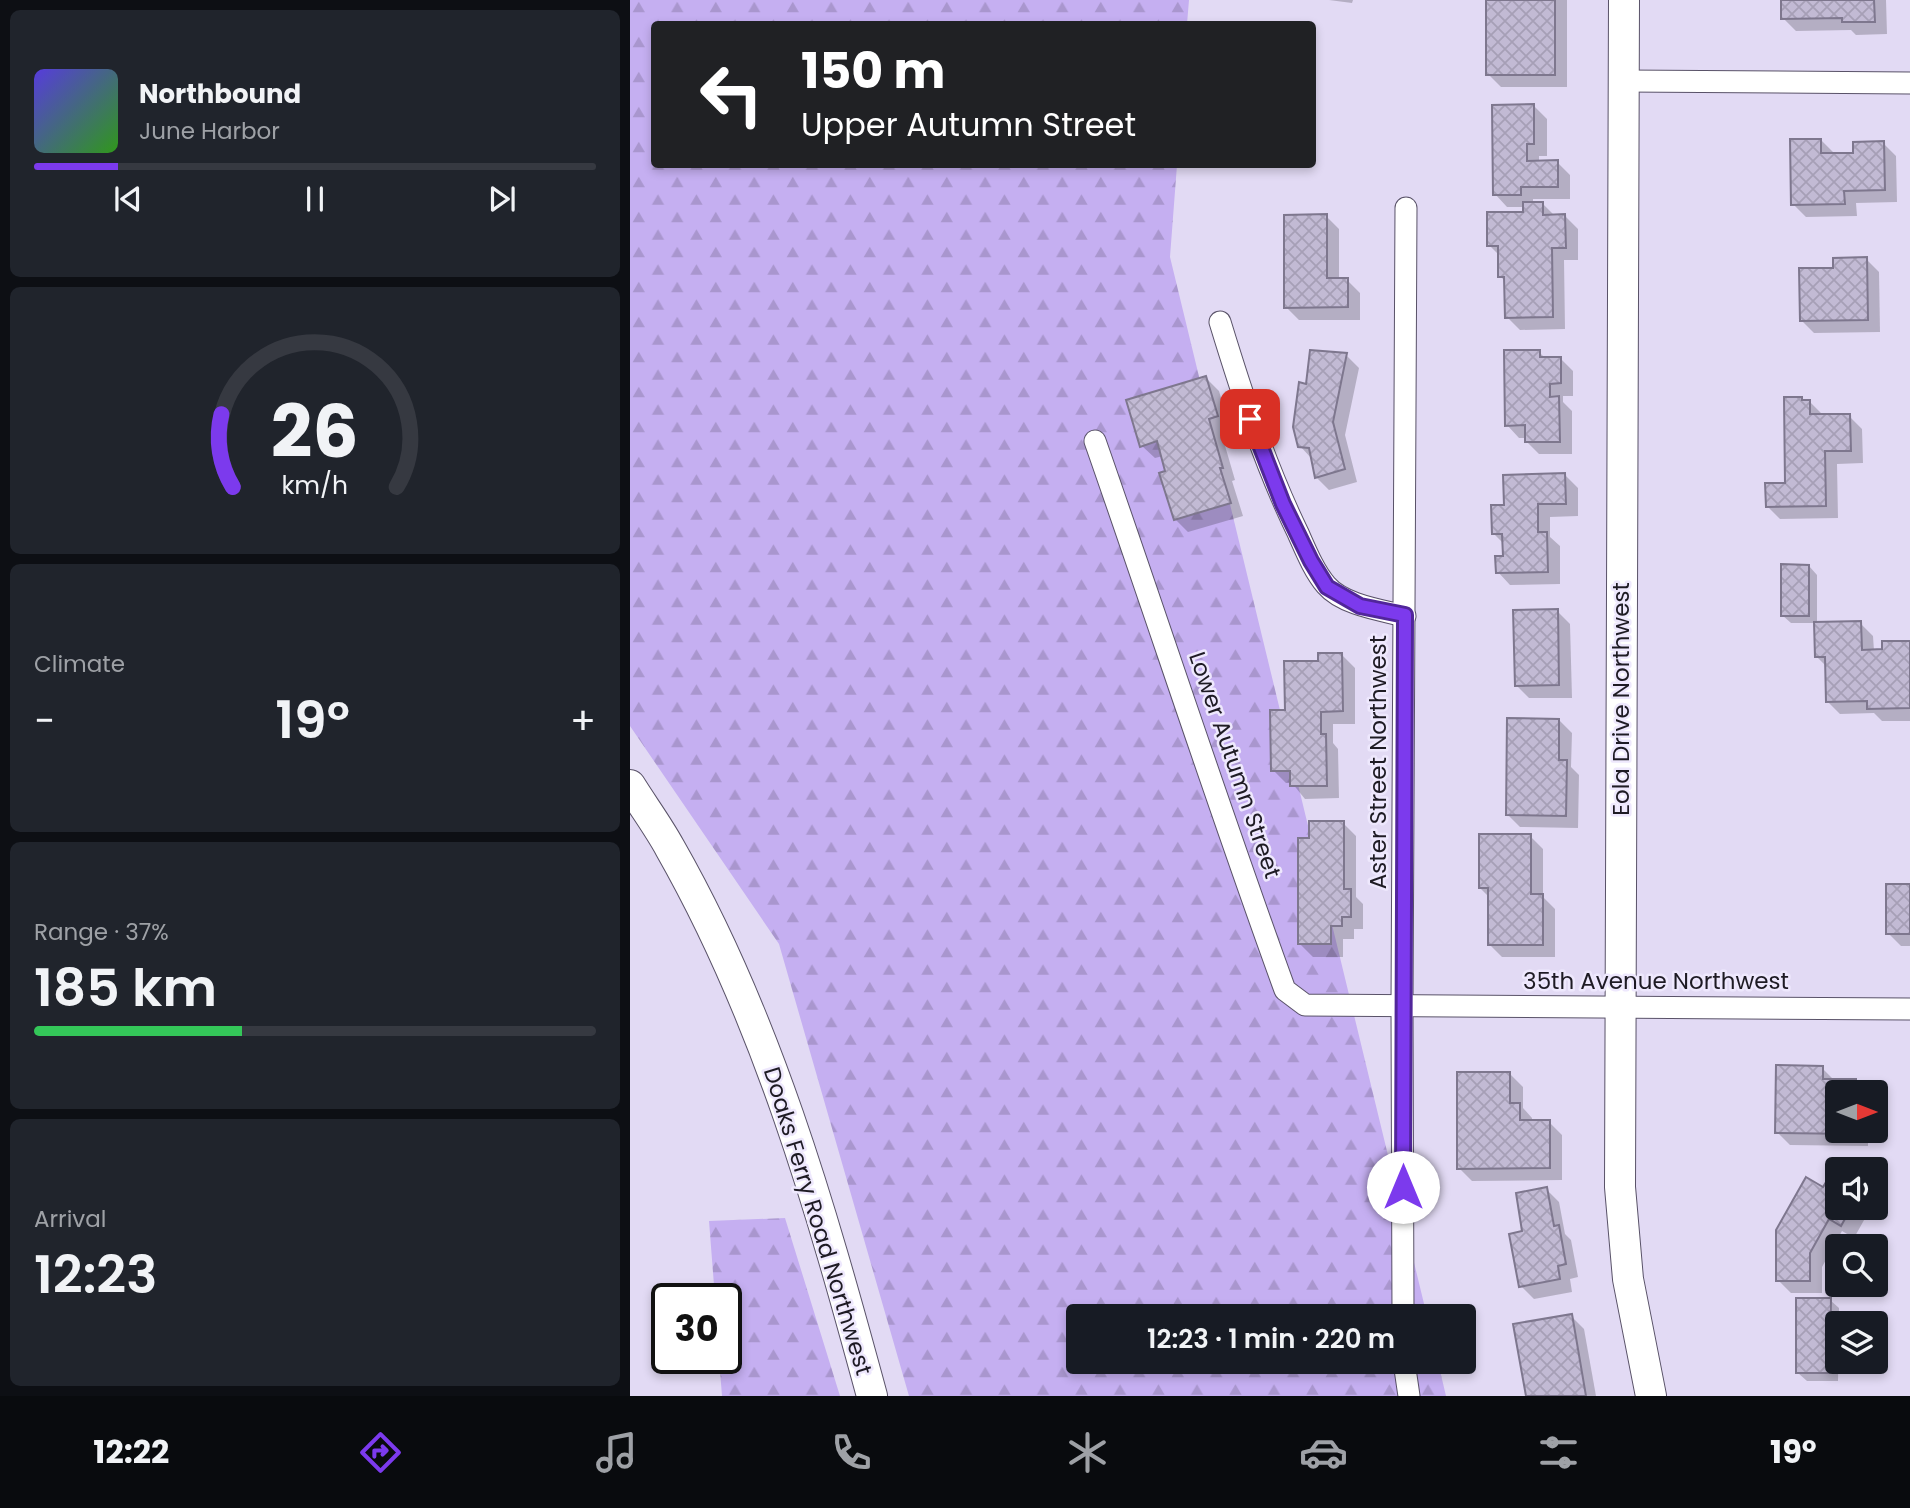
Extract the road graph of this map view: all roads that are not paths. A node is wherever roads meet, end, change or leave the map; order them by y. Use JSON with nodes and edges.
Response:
{"nodes":[{"id":1,"x":1624,"y":0,"type":"edge"},
{"id":2,"x":1624,"y":81,"type":"junction"},
{"id":3,"x":1910,"y":83,"type":"edge"},
{"id":4,"x":1406,"y":208,"type":"dead end"},
{"id":5,"x":1220,"y":322,"type":"dead end"},
{"id":6,"x":1095,"y":441,"type":"dead end"},
{"id":7,"x":1405,"y":615,"type":"junction"},
{"id":8,"x":630,"y":785,"type":"edge"},
{"id":9,"x":1402,"y":1006,"type":"junction"},
{"id":10,"x":1620,"y":1006,"type":"junction"},
{"id":11,"x":1910,"y":1009,"type":"edge"},
{"id":12,"x":1403,"y":1304,"type":"edge"},
{"id":13,"x":1406,"y":1374,"type":"edge"},
{"id":14,"x":872,"y":1396,"type":"edge"},
{"id":15,"x":1409,"y":1396,"type":"edge"},
{"id":16,"x":1651,"y":1396,"type":"edge"}],
"edges":[{"from":1,"to":2,"type":"street","name":"Eola Drive Northwest"},
{"from":2,"to":3,"type":"street"},
{"from":2,"to":10,"type":"street","name":"Eola Drive Northwest"},
{"from":4,"to":7,"type":"street","name":"Aster Street Northwest"},
{"from":5,"to":7,"type":"street"},
{"from":6,"to":9,"type":"street","name":"Lower Autumn Street"},
{"from":7,"to":9,"type":"street","name":"Aster Street Northwest"},
{"from":8,"to":14,"type":"street","name":"Doaks Ferry Road Northwest"},
{"from":9,"to":10,"type":"street","name":"35th Avenue Northwest"},
{"from":9,"to":12,"type":"street","name":"Aster Street Northwest"},
{"from":10,"to":11,"type":"street","name":"35th Avenue Northwest"},
{"from":10,"to":16,"type":"street","name":"Eola Drive Northwest"},
{"from":13,"to":15,"type":"street"}]}
